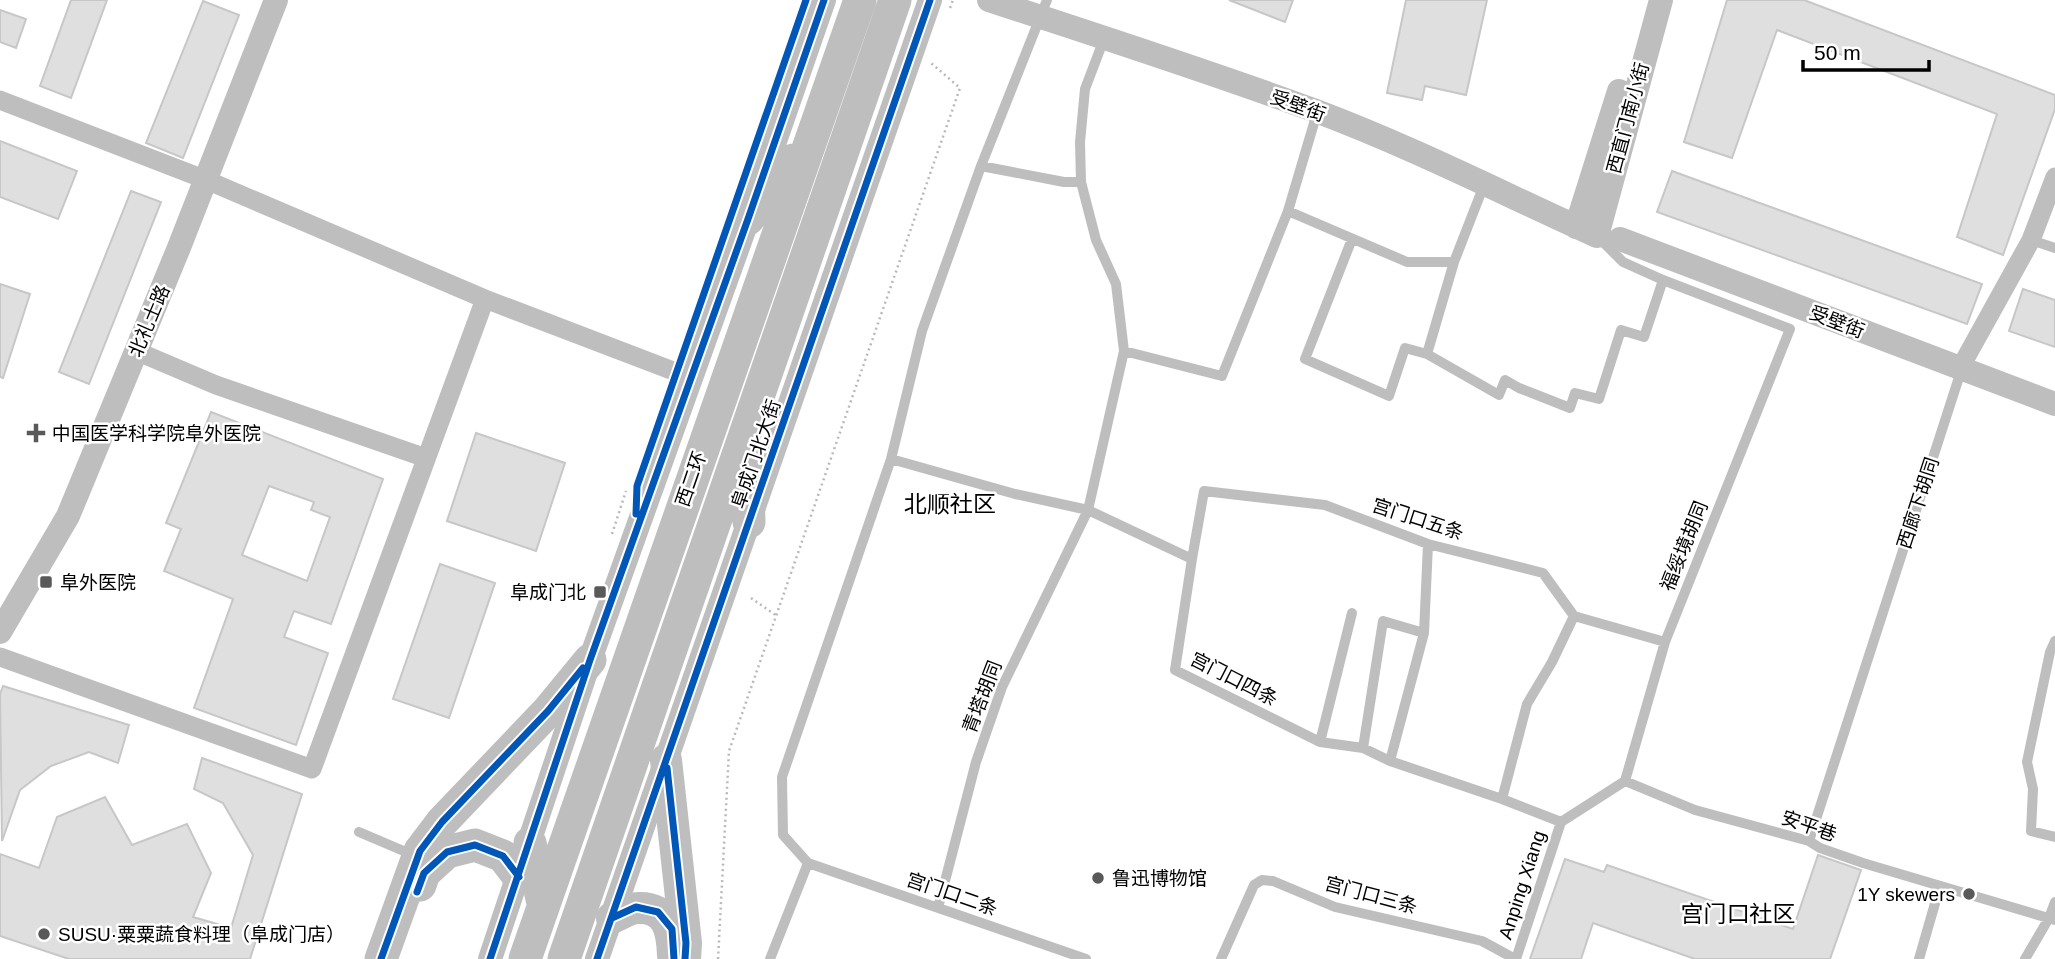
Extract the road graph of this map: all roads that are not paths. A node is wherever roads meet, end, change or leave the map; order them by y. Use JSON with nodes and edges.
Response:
{"nodes":[{"id":1,"x":276,"y":0,"type":"edge"},
{"id":2,"x":824,"y":0,"type":"edge"},
{"id":3,"x":860,"y":0,"type":"edge"},
{"id":4,"x":895,"y":0,"type":"edge"},
{"id":5,"x":989,"y":0,"type":"edge"},
{"id":6,"x":1646,"y":0,"type":"edge"},
{"id":7,"x":1661,"y":0,"type":"edge"},
{"id":8,"x":939,"y":6,"type":"edge"},
{"id":9,"x":1044,"y":8,"type":"edge"},
{"id":10,"x":1105,"y":37,"type":"junction"},
{"id":11,"x":0,"y":100,"type":"edge"},
{"id":12,"x":1317,"y":112,"type":"junction"},
{"id":13,"x":811,"y":136,"type":"junction"},
{"id":14,"x":981,"y":166,"type":"junction"},
{"id":15,"x":2055,"y":177,"type":"edge"},
{"id":16,"x":204,"y":179,"type":"junction"},
{"id":17,"x":1081,"y":182,"type":"junction"},
{"id":18,"x":1484,"y":183,"type":"junction"},
{"id":19,"x":1288,"y":211,"type":"junction"},
{"id":20,"x":748,"y":219,"type":"junction"},
{"id":21,"x":1598,"y":234,"type":"junction"},
{"id":22,"x":1352,"y":239,"type":"junction"},
{"id":23,"x":2031,"y":240,"type":"junction"},
{"id":24,"x":2055,"y":248,"type":"edge"},
{"id":25,"x":1454,"y":262,"type":"junction"},
{"id":26,"x":1663,"y":280,"type":"junction"},
{"id":27,"x":485,"y":299,"type":"junction"},
{"id":28,"x":136,"y":351,"type":"junction"},
{"id":29,"x":1124,"y":351,"type":"junction"},
{"id":30,"x":1427,"y":354,"type":"junction"},
{"id":31,"x":1964,"y":361,"type":"joint"},
{"id":32,"x":676,"y":372,"type":"dead end"},
{"id":33,"x":2055,"y":404,"type":"edge"},
{"id":34,"x":746,"y":436,"type":"junction"},
{"id":35,"x":426,"y":458,"type":"junction"},
{"id":36,"x":891,"y":459,"type":"junction"},
{"id":37,"x":1088,"y":510,"type":"junction"},
{"id":38,"x":749,"y":522,"type":"junction"},
{"id":39,"x":1428,"y":544,"type":"junction"},
{"id":40,"x":1192,"y":559,"type":"junction"},
{"id":41,"x":1352,"y":613,"type":"dead end"},
{"id":42,"x":1574,"y":616,"type":"junction"},
{"id":43,"x":0,"y":632,"type":"edge"},
{"id":44,"x":1424,"y":633,"type":"junction"},
{"id":45,"x":2055,"y":641,"type":"edge"},
{"id":46,"x":1665,"y":642,"type":"junction"},
{"id":47,"x":0,"y":656,"type":"edge"},
{"id":48,"x":590,"y":660,"type":"junction"},
{"id":49,"x":1320,"y":742,"type":"junction"},
{"id":50,"x":1363,"y":748,"type":"junction"},
{"id":51,"x":666,"y":760,"type":"junction"},
{"id":52,"x":1390,"y":761,"type":"junction"},
{"id":53,"x":1625,"y":781,"type":"junction"},
{"id":54,"x":1502,"y":799,"type":"junction"},
{"id":55,"x":1561,"y":822,"type":"junction"},
{"id":56,"x":359,"y":832,"type":"dead end"},
{"id":57,"x":2055,"y":837,"type":"edge"},
{"id":58,"x":1810,"y":841,"type":"junction"},
{"id":59,"x":530,"y":843,"type":"junction"},
{"id":60,"x":406,"y":852,"type":"dead end"},
{"id":61,"x":807,"y":863,"type":"junction"},
{"id":62,"x":519,"y":877,"type":"junction"},
{"id":63,"x":1940,"y":886,"type":"junction"},
{"id":64,"x":2055,"y":902,"type":"edge"},
{"id":65,"x":543,"y":903,"type":"junction"},
{"id":66,"x":937,"y":908,"type":"junction"},
{"id":67,"x":612,"y":918,"type":"junction"},
{"id":68,"x":2052,"y":919,"type":"edge"},
{"id":69,"x":381,"y":959,"type":"edge"},
{"id":70,"x":392,"y":959,"type":"edge"},
{"id":71,"x":490,"y":959,"type":"edge"},
{"id":72,"x":525,"y":959,"type":"edge"},
{"id":73,"x":564,"y":959,"type":"edge"},
{"id":74,"x":597,"y":959,"type":"edge"},
{"id":75,"x":674,"y":959,"type":"edge"},
{"id":76,"x":685,"y":959,"type":"edge"},
{"id":77,"x":770,"y":959,"type":"edge"},
{"id":78,"x":1086,"y":959,"type":"edge"},
{"id":79,"x":1220,"y":959,"type":"edge"},
{"id":80,"x":1515,"y":959,"type":"edge"},
{"id":81,"x":1919,"y":959,"type":"edge"},
{"id":82,"x":2025,"y":959,"type":"edge"}],
"edges":[{"from":1,"to":16,"type":"street","name":"北礼士路"},
{"from":2,"to":20,"type":"street"},
{"from":3,"to":13,"type":"highway","name":"西二环"},
{"from":4,"to":34,"type":"highway","name":"西二环"},
{"from":5,"to":9,"type":"street","name":"受壁街"},
{"from":6,"to":21,"type":"street","name":"西直门南小街"},
{"from":7,"to":21,"type":"street","name":"西直门南小街"},
{"from":8,"to":38,"type":"street","name":"阜成门北大街"},
{"from":9,"to":10,"type":"street","name":"受壁街"},
{"from":9,"to":14,"type":"lane"},
{"from":10,"to":12,"type":"street","name":"受壁街"},
{"from":10,"to":17,"type":"lane","name":"青塔胡同"},
{"from":11,"to":16,"type":"street"},
{"from":12,"to":18,"type":"street","name":"受壁街"},
{"from":12,"to":19,"type":"lane"},
{"from":13,"to":20,"type":"highway"},
{"from":13,"to":65,"type":"highway","name":"西二环"},
{"from":14,"to":17,"type":"lane"},
{"from":14,"to":36,"type":"lane"},
{"from":15,"to":23,"type":"street","name":"西廊下胡同"},
{"from":16,"to":27,"type":"street"},
{"from":16,"to":28,"type":"street","name":"北礼士路"},
{"from":17,"to":29,"type":"lane","name":"青塔胡同"},
{"from":18,"to":21,"type":"street","name":"受壁街"},
{"from":18,"to":25,"type":"lane"},
{"from":19,"to":22,"type":"lane"},
{"from":19,"to":29,"type":"lane"},
{"from":20,"to":48,"type":"street"},
{"from":21,"to":26,"type":"lane"},
{"from":21,"to":33,"type":"street","name":"受壁街"},
{"from":22,"to":25,"type":"lane"},
{"from":22,"to":30,"type":"lane"},
{"from":23,"to":24,"type":"lane"},
{"from":23,"to":31,"type":"street","name":"西廊下胡同"},
{"from":25,"to":30,"type":"lane"},
{"from":26,"to":30,"type":"lane"},
{"from":26,"to":46,"type":"lane","name":"福绥境胡同"},
{"from":27,"to":32,"type":"street"},
{"from":27,"to":35,"type":"street"},
{"from":28,"to":35,"type":"street"},
{"from":28,"to":43,"type":"street","name":"北礼士路"},
{"from":29,"to":37,"type":"lane","name":"青塔胡同"},
{"from":31,"to":58,"type":"lane","name":"西廊下胡同"},
{"from":34,"to":38,"type":"highway"},
{"from":34,"to":73,"type":"highway","name":"西二环"},
{"from":35,"to":47,"type":"street"},
{"from":36,"to":37,"type":"lane"},
{"from":36,"to":61,"type":"lane"},
{"from":37,"to":40,"type":"lane"},
{"from":37,"to":66,"type":"lane","name":"青塔胡同"},
{"from":38,"to":51,"type":"street","name":"阜成门北大街"},
{"from":39,"to":40,"type":"lane","name":"宫门口五条"},
{"from":39,"to":42,"type":"lane","name":"宫门口五条"},
{"from":39,"to":44,"type":"lane"},
{"from":40,"to":49,"type":"lane","name":"宫门口四条"},
{"from":41,"to":49,"type":"lane"},
{"from":42,"to":46,"type":"lane"},
{"from":42,"to":54,"type":"lane"},
{"from":44,"to":50,"type":"lane"},
{"from":44,"to":52,"type":"lane"},
{"from":45,"to":57,"type":"lane"},
{"from":46,"to":53,"type":"lane","name":"福绥境胡同"},
{"from":48,"to":59,"type":"street"},
{"from":48,"to":69,"type":"highway"},
{"from":49,"to":50,"type":"lane","name":"宫门口四条"},
{"from":50,"to":52,"type":"lane","name":"宫门口四条"},
{"from":51,"to":67,"type":"street","name":"阜成门北大街"},
{"from":51,"to":76,"type":"main road"},
{"from":52,"to":54,"type":"lane","name":"宫门口四条"},
{"from":53,"to":55,"type":"lane"},
{"from":53,"to":58,"type":"lane","name":"安平巷"},
{"from":54,"to":55,"type":"lane","name":"宫门口四条"},
{"from":55,"to":80,"type":"lane","name":"Anping Xiang"},
{"from":56,"to":60,"type":"lane"},
{"from":58,"to":63,"type":"lane","name":"安平巷"},
{"from":59,"to":62,"type":"street"},
{"from":59,"to":65,"type":"highway"},
{"from":61,"to":66,"type":"lane","name":"宫门口二条"},
{"from":61,"to":77,"type":"lane"},
{"from":62,"to":70,"type":"highway"},
{"from":62,"to":71,"type":"street"},
{"from":63,"to":68,"type":"lane","name":"安平巷"},
{"from":63,"to":81,"type":"lane"},
{"from":64,"to":68,"type":"lane"},
{"from":65,"to":72,"type":"highway","name":"西二环"},
{"from":66,"to":78,"type":"lane","name":"宫门口二条"},
{"from":67,"to":74,"type":"street","name":"阜成门北大街"},
{"from":67,"to":75,"type":"main road"},
{"from":68,"to":82,"type":"lane"},
{"from":79,"to":80,"type":"lane","name":"宫门口三条"}]}
